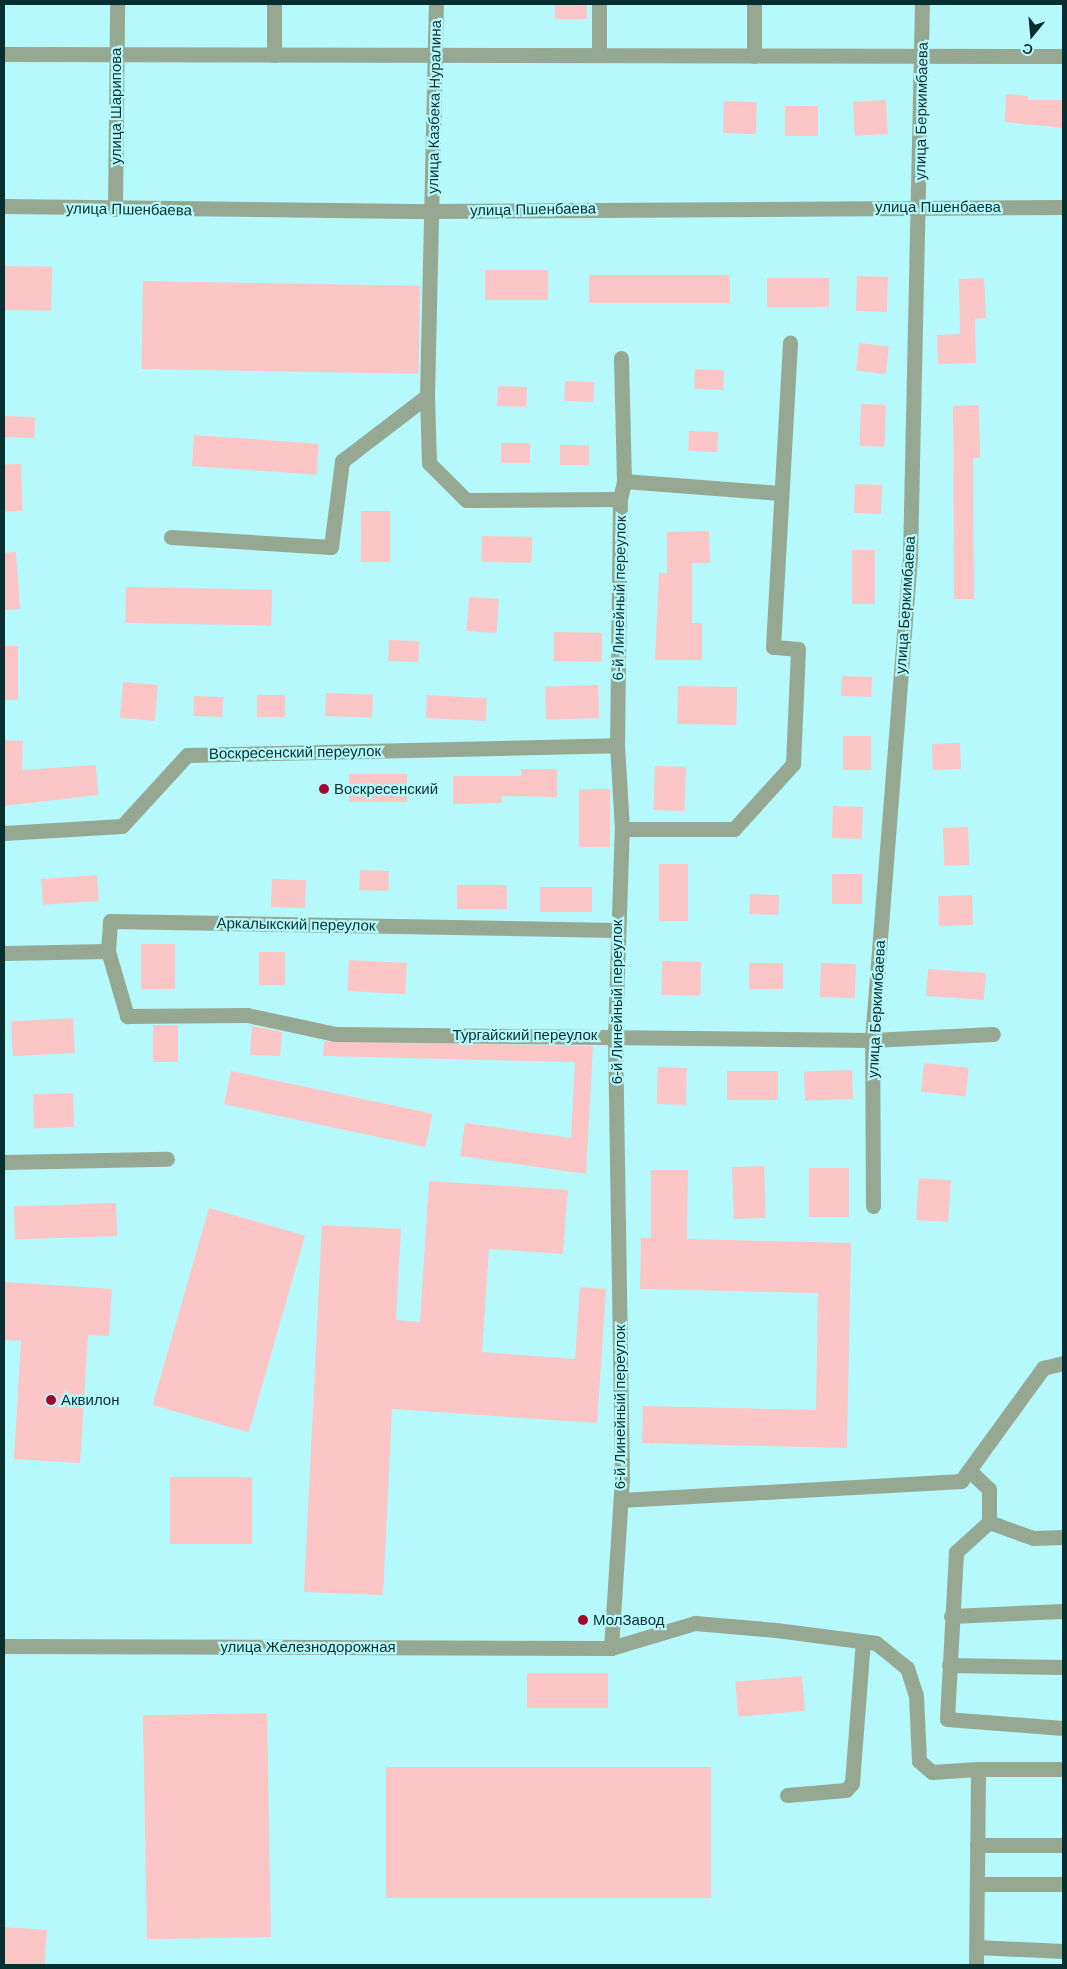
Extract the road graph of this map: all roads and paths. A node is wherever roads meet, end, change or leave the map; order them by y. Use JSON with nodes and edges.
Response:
{"nodes":[{"id":1,"x":117,"y":4,"type":"edge"},
{"id":2,"x":274,"y":4,"type":"edge"},
{"id":3,"x":436,"y":4,"type":"edge"},
{"id":4,"x":599,"y":4,"type":"edge"},
{"id":5,"x":754,"y":4,"type":"edge"},
{"id":6,"x":922,"y":4,"type":"edge"},
{"id":7,"x":4,"y":54,"type":"edge"},
{"id":8,"x":117,"y":54,"type":"junction"},
{"id":9,"x":274,"y":55,"type":"junction"},
{"id":10,"x":436,"y":55,"type":"junction"},
{"id":11,"x":598,"y":55,"type":"junction"},
{"id":12,"x":754,"y":56,"type":"junction"},
{"id":13,"x":922,"y":56,"type":"junction"},
{"id":14,"x":1063,"y":56,"type":"edge"},
{"id":15,"x":4,"y":206,"type":"edge"},
{"id":16,"x":920,"y":207,"type":"junction"},
{"id":17,"x":1063,"y":207,"type":"edge"},
{"id":18,"x":115,"y":209,"type":"junction"},
{"id":19,"x":431,"y":210,"type":"junction"},
{"id":20,"x":790,"y":342,"type":"dead end"},
{"id":21,"x":621,"y":358,"type":"dead end"},
{"id":22,"x":427,"y":396,"type":"junction"},
{"id":23,"x":624,"y":481,"type":"junction"},
{"id":24,"x":780,"y":493,"type":"junction"},
{"id":25,"x":620,"y":499,"type":"junction"},
{"id":26,"x":171,"y":537,"type":"dead end"},
{"id":27,"x":618,"y":745,"type":"junction"},
{"id":28,"x":622,"y":829,"type":"junction"},
{"id":29,"x":4,"y":833,"type":"edge"},
{"id":30,"x":616,"y":930,"type":"junction"},
{"id":31,"x":108,"y":951,"type":"junction"},
{"id":32,"x":4,"y":953,"type":"edge"},
{"id":33,"x":993,"y":1034,"type":"dead end"},
{"id":34,"x":616,"y":1035,"type":"junction"},
{"id":35,"x":872,"y":1040,"type":"junction"},
{"id":36,"x":167,"y":1159,"type":"dead end"},
{"id":37,"x":4,"y":1162,"type":"edge"},
{"id":38,"x":873,"y":1206,"type":"dead end"},
{"id":39,"x":1063,"y":1364,"type":"edge"},
{"id":40,"x":969,"y":1470,"type":"junction"},
{"id":41,"x":621,"y":1500,"type":"junction"},
{"id":42,"x":989,"y":1522,"type":"junction"},
{"id":43,"x":1063,"y":1536,"type":"edge"},
{"id":44,"x":1063,"y":1611,"type":"edge"},
{"id":45,"x":950,"y":1616,"type":"junction"},
{"id":46,"x":863,"y":1641,"type":"junction"},
{"id":47,"x":4,"y":1646,"type":"edge"},
{"id":48,"x":612,"y":1648,"type":"junction"},
{"id":49,"x":949,"y":1665,"type":"junction"},
{"id":50,"x":1063,"y":1667,"type":"edge"},
{"id":51,"x":1063,"y":1728,"type":"edge"},
{"id":52,"x":978,"y":1769,"type":"junction"},
{"id":53,"x":1063,"y":1769,"type":"edge"},
{"id":54,"x":787,"y":1794,"type":"dead end"},
{"id":55,"x":977,"y":1845,"type":"junction"},
{"id":56,"x":1063,"y":1845,"type":"edge"},
{"id":57,"x":976,"y":1884,"type":"junction"},
{"id":58,"x":1063,"y":1884,"type":"edge"},
{"id":59,"x":976,"y":1947,"type":"junction"},
{"id":60,"x":1063,"y":1951,"type":"edge"},
{"id":61,"x":976,"y":1965,"type":"edge"}],
"edges":[{"from":1,"to":8,"type":"street","name":"улица Шарипова"},
{"from":2,"to":9,"type":"street"},
{"from":3,"to":10,"type":"street","name":"улица Казбека Нуралина"},
{"from":4,"to":11,"type":"street"},
{"from":5,"to":12,"type":"street"},
{"from":6,"to":13,"type":"street","name":"улица Беркимбаева"},
{"from":7,"to":8,"type":"street"},
{"from":8,"to":9,"type":"street"},
{"from":8,"to":18,"type":"street","name":"улица Шарипова"},
{"from":9,"to":10,"type":"street"},
{"from":10,"to":11,"type":"street"},
{"from":10,"to":19,"type":"street","name":"улица Казбека Нуралина"},
{"from":11,"to":12,"type":"street"},
{"from":12,"to":13,"type":"street"},
{"from":13,"to":14,"type":"street"},
{"from":13,"to":16,"type":"street","name":"улица Беркимбаева"},
{"from":15,"to":18,"type":"street","name":"улица Пшенбаева"},
{"from":16,"to":17,"type":"street","name":"улица Пшенбаева"},
{"from":16,"to":19,"type":"street","name":"улица Пшенбаева"},
{"from":16,"to":35,"type":"street","name":"улица Беркимбаева"},
{"from":18,"to":19,"type":"street","name":"улица Пшенбаева"},
{"from":19,"to":22,"type":"street","name":"улица Казбека Нуралина"},
{"from":20,"to":24,"type":"street"},
{"from":21,"to":23,"type":"street","name":"6-й Линейный переулок"},
{"from":22,"to":25,"type":"street","name":"улица Казбека Нуралина"},
{"from":22,"to":26,"type":"street"},
{"from":23,"to":24,"type":"street"},
{"from":23,"to":25,"type":"street","name":"6-й Линейный переулок"},
{"from":24,"to":28,"type":"street"},
{"from":25,"to":27,"type":"street","name":"6-й Линейный переулок"},
{"from":27,"to":28,"type":"street","name":"6-й Линейный переулок"},
{"from":27,"to":29,"type":"street","name":"Воскресенский переулок"},
{"from":28,"to":30,"type":"street","name":"6-й Линейный переулок"},
{"from":30,"to":31,"type":"street","name":"Аркалыкский переулок"},
{"from":30,"to":34,"type":"street","name":"6-й Линейный переулок"},
{"from":31,"to":32,"type":"street"},
{"from":31,"to":34,"type":"street","name":"Тургайский переулок"},
{"from":33,"to":35,"type":"street","name":"Тургайский переулок"},
{"from":34,"to":35,"type":"street","name":"Тургайский переулок"},
{"from":34,"to":41,"type":"street","name":"6-й Линейный переулок"},
{"from":35,"to":38,"type":"street","name":"улица Беркимбаева"},
{"from":36,"to":37,"type":"street"},
{"from":39,"to":40,"type":"street"},
{"from":40,"to":41,"type":"street"},
{"from":40,"to":42,"type":"street"},
{"from":41,"to":48,"type":"street","name":"6-й Линейный переулок"},
{"from":42,"to":43,"type":"street"},
{"from":42,"to":45,"type":"street"},
{"from":44,"to":45,"type":"street"},
{"from":45,"to":49,"type":"street"},
{"from":46,"to":48,"type":"street","name":"улица Железнодорожная"},
{"from":46,"to":52,"type":"street","name":"улица Железнодорожная"},
{"from":46,"to":54,"type":"street"},
{"from":47,"to":48,"type":"street","name":"улица Железнодорожная"},
{"from":49,"to":50,"type":"street"},
{"from":49,"to":51,"type":"street"},
{"from":52,"to":53,"type":"street","name":"улица Железнодорожная"},
{"from":52,"to":55,"type":"street"},
{"from":55,"to":56,"type":"street"},
{"from":55,"to":57,"type":"street"},
{"from":57,"to":58,"type":"street"},
{"from":57,"to":59,"type":"street"},
{"from":59,"to":60,"type":"street"},
{"from":59,"to":61,"type":"street"}]}
